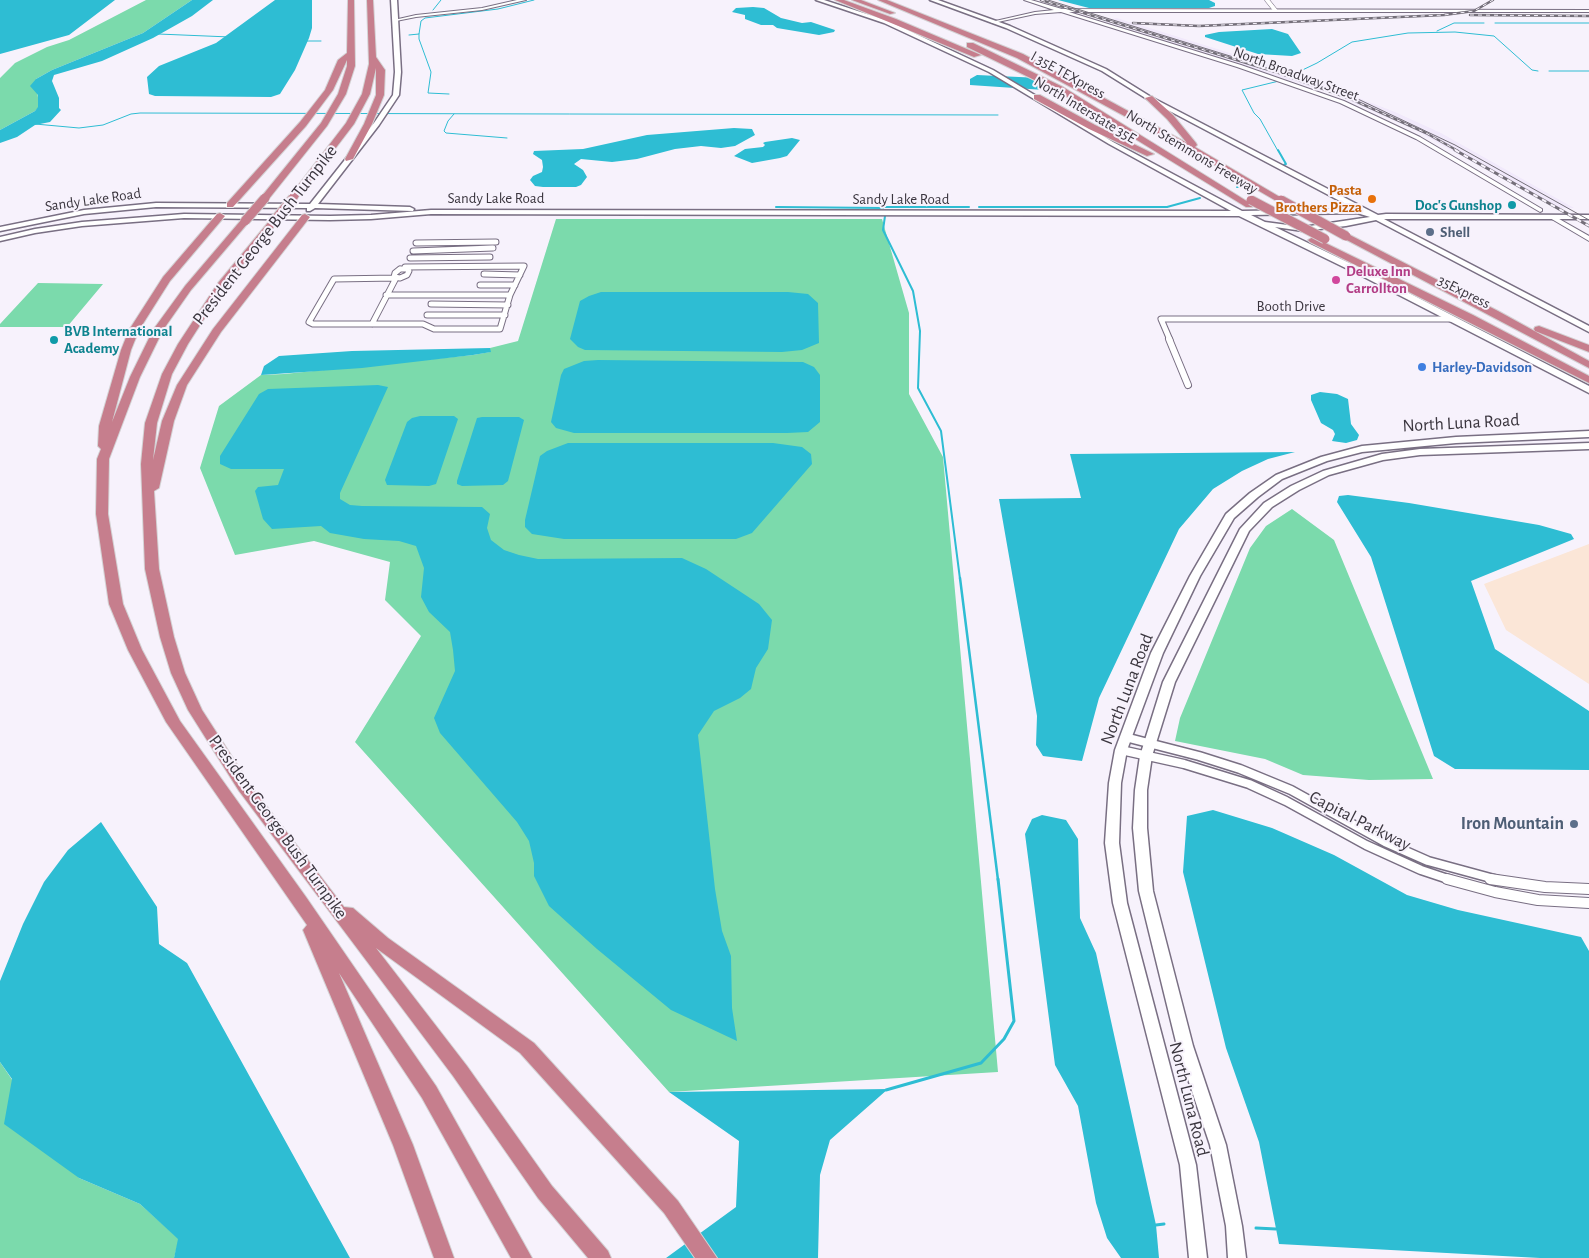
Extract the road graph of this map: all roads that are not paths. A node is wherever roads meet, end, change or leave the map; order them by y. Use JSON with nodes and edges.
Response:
{"nodes":[{"id":1,"x":351,"y":0,"type":"edge"},
{"id":2,"x":370,"y":0,"type":"edge"},
{"id":3,"x":394,"y":0,"type":"edge"},
{"id":4,"x":512,"y":0,"type":"edge"},
{"id":5,"x":524,"y":0,"type":"edge"},
{"id":6,"x":819,"y":0,"type":"edge"},
{"id":7,"x":827,"y":0,"type":"edge"},
{"id":8,"x":838,"y":0,"type":"edge"},
{"id":9,"x":855,"y":0,"type":"edge"},
{"id":10,"x":866,"y":0,"type":"edge"},
{"id":11,"x":881,"y":0,"type":"edge"},
{"id":12,"x":933,"y":0,"type":"edge"},
{"id":13,"x":1026,"y":0,"type":"edge"},
{"id":14,"x":1267,"y":0,"type":"edge"},
{"id":15,"x":378,"y":10,"type":"dead end"},
{"id":16,"x":1275,"y":10,"type":"junction"},
{"id":17,"x":1059,"y":11,"type":"junction"},
{"id":18,"x":1589,"y":11,"type":"edge"},
{"id":19,"x":395,"y":13,"type":"junction"},
{"id":20,"x":396,"y":20,"type":"junction"},
{"id":21,"x":886,"y":22,"type":"junction"},
{"id":22,"x":993,"y":22,"type":"junction"},
{"id":23,"x":371,"y":29,"type":"junction"},
{"id":24,"x":351,"y":54,"type":"junction"},
{"id":25,"x":373,"y":56,"type":"junction"},
{"id":26,"x":1037,"y":97,"type":"junction"},
{"id":27,"x":1149,"y":98,"type":"junction"},
{"id":28,"x":1109,"y":120,"type":"junction"},
{"id":29,"x":372,"y":124,"type":"junction"},
{"id":30,"x":1207,"y":157,"type":"junction"},
{"id":31,"x":349,"y":159,"type":"joint"},
{"id":32,"x":240,"y":193,"type":"junction"},
{"id":33,"x":321,"y":193,"type":"junction"},
{"id":34,"x":1214,"y":198,"type":"junction"},
{"id":35,"x":204,"y":204,"type":"junction"},
{"id":36,"x":1247,"y":204,"type":"junction"},
{"id":37,"x":230,"y":205,"type":"junction"},
{"id":38,"x":313,"y":206,"type":"junction"},
{"id":39,"x":348,"y":206,"type":"junction"},
{"id":40,"x":1200,"y":210,"type":"junction"},
{"id":41,"x":1540,"y":210,"type":"junction"},
{"id":42,"x":1589,"y":210,"type":"edge"},
{"id":43,"x":1580,"y":211,"type":"junction"},
{"id":44,"x":431,"y":212,"type":"junction"},
{"id":45,"x":1186,"y":212,"type":"junction"},
{"id":46,"x":1237,"y":212,"type":"junction"},
{"id":47,"x":1210,"y":214,"type":"junction"},
{"id":48,"x":1372,"y":215,"type":"junction"},
{"id":49,"x":1399,"y":215,"type":"junction"},
{"id":50,"x":184,"y":216,"type":"junction"},
{"id":51,"x":220,"y":216,"type":"junction"},
{"id":52,"x":1484,"y":216,"type":"junction"},
{"id":53,"x":305,"y":217,"type":"junction"},
{"id":54,"x":1552,"y":217,"type":"junction"},
{"id":55,"x":1589,"y":217,"type":"edge"},
{"id":56,"x":330,"y":218,"type":"junction"},
{"id":57,"x":1261,"y":224,"type":"junction"},
{"id":58,"x":210,"y":228,"type":"junction"},
{"id":59,"x":297,"y":229,"type":"junction"},
{"id":60,"x":1399,"y":229,"type":"junction"},
{"id":61,"x":0,"y":230,"type":"edge"},
{"id":62,"x":0,"y":239,"type":"edge"},
{"id":63,"x":1325,"y":239,"type":"joint"},
{"id":64,"x":1589,"y":239,"type":"edge"},
{"id":65,"x":496,"y":242,"type":"dead end"},
{"id":66,"x":416,"y":243,"type":"dead end"},
{"id":67,"x":493,"y":248,"type":"dead end"},
{"id":68,"x":413,"y":251,"type":"dead end"},
{"id":69,"x":490,"y":257,"type":"dead end"},
{"id":70,"x":410,"y":258,"type":"dead end"},
{"id":71,"x":405,"y":267,"type":"dead end"},
{"id":72,"x":484,"y":274,"type":"dead end"},
{"id":73,"x":520,"y":276,"type":"junction"},
{"id":74,"x":480,"y":285,"type":"dead end"},
{"id":75,"x":515,"y":285,"type":"junction"},
{"id":76,"x":386,"y":295,"type":"junction"},
{"id":77,"x":435,"y":295,"type":"junction"},
{"id":78,"x":510,"y":295,"type":"junction"},
{"id":79,"x":431,"y":304,"type":"junction"},
{"id":80,"x":508,"y":305,"type":"junction"},
{"id":81,"x":1494,"y":312,"type":"junction"},
{"id":82,"x":427,"y":315,"type":"junction"},
{"id":83,"x":505,"y":315,"type":"junction"},
{"id":84,"x":1451,"y":319,"type":"junction"},
{"id":85,"x":372,"y":324,"type":"junction"},
{"id":86,"x":423,"y":324,"type":"junction"},
{"id":87,"x":1589,"y":329,"type":"edge"},
{"id":88,"x":1589,"y":349,"type":"edge"},
{"id":89,"x":1589,"y":365,"type":"edge"},
{"id":90,"x":1589,"y":374,"type":"edge"},
{"id":91,"x":1589,"y":380,"type":"edge"},
{"id":92,"x":1188,"y":385,"type":"dead end"},
{"id":93,"x":1589,"y":390,"type":"edge"},
{"id":94,"x":1589,"y":434,"type":"edge"},
{"id":95,"x":1589,"y":446,"type":"edge"},
{"id":96,"x":103,"y":459,"type":"junction"},
{"id":97,"x":149,"y":506,"type":"junction"},
{"id":98,"x":1125,"y":737,"type":"junction"},
{"id":99,"x":1150,"y":744,"type":"junction"},
{"id":100,"x":1121,"y":750,"type":"junction"},
{"id":101,"x":1146,"y":756,"type":"junction"},
{"id":102,"x":1589,"y":889,"type":"edge"},
{"id":103,"x":326,"y":893,"type":"junction"},
{"id":104,"x":300,"y":901,"type":"junction"},
{"id":105,"x":1589,"y":903,"type":"edge"},
{"id":106,"x":600,"y":1256,"type":"edge"},
{"id":107,"x":444,"y":1258,"type":"edge"},
{"id":108,"x":522,"y":1258,"type":"edge"},
{"id":109,"x":707,"y":1258,"type":"edge"},
{"id":110,"x":1198,"y":1258,"type":"edge"},
{"id":111,"x":1236,"y":1258,"type":"edge"}],
"edges":[{"from":1,"to":24,"type":"highway","name":"President George Bush Turnpike"},
{"from":2,"to":23,"type":"highway","name":"President George Bush Turnpike"},
{"from":3,"to":19,"type":"main road"},
{"from":4,"to":19,"type":"street"},
{"from":5,"to":20,"type":"street"},
{"from":6,"to":21,"type":"main road","name":"North Interstate 35E"},
{"from":7,"to":21,"type":"main road","name":"North Interstate 35E"},
{"from":8,"to":28,"type":"highway"},
{"from":9,"to":28,"type":"highway","name":"North Stemmons Freeway"},
{"from":10,"to":36,"type":"highway","name":"I 35E TEXpress"},
{"from":11,"to":30,"type":"highway","name":"North Stemmons Freeway"},
{"from":12,"to":22,"type":"main road"},
{"from":13,"to":17,"type":"street","name":"North Broadway Street"},
{"from":14,"to":16,"type":"street"},
{"from":15,"to":23,"type":"highway"},
{"from":16,"to":17,"type":"street"},
{"from":16,"to":18,"type":"street"},
{"from":17,"to":22,"type":"street"},
{"from":17,"to":41,"type":"street","name":"North Broadway Street"},
{"from":19,"to":20,"type":"main road"},
{"from":20,"to":29,"type":"main road"},
{"from":21,"to":26,"type":"main road","name":"North Interstate 35E"},
{"from":22,"to":27,"type":"main road"},
{"from":23,"to":25,"type":"highway","name":"President George Bush Turnpike"},
{"from":24,"to":32,"type":"highway"},
{"from":24,"to":96,"type":"highway","name":"President George Bush Turnpike","bridge":true},
{"from":25,"to":29,"type":"highway"},
{"from":25,"to":97,"type":"highway","name":"President George Bush Turnpike","bridge":true},
{"from":26,"to":34,"type":"main road","name":"North Interstate 35E"},
{"from":26,"to":36,"type":"highway"},
{"from":27,"to":30,"type":"highway"},
{"from":27,"to":48,"type":"main road"},
{"from":28,"to":36,"type":"highway","name":"North Stemmons Freeway"},
{"from":29,"to":31,"type":"highway"},
{"from":30,"to":81,"type":"highway","name":"North Stemmons Freeway","bridge":true},
{"from":31,"to":33,"type":"main road"},
{"from":32,"to":33,"type":"main road"},
{"from":32,"to":35,"type":"main road"},
{"from":32,"to":37,"type":"highway"},
{"from":33,"to":38,"type":"main road"},
{"from":33,"to":39,"type":"main road"},
{"from":34,"to":40,"type":"main road"},
{"from":34,"to":46,"type":"main road","name":"North Interstate 35E"},
{"from":35,"to":37,"type":"main road","name":"Sandy Lake Road"},
{"from":35,"to":61,"type":"main road","name":"Sandy Lake Road"},
{"from":36,"to":46,"type":"main road","name":"Sandy Lake Road"},
{"from":36,"to":48,"type":"main road","name":"Sandy Lake Road"},
{"from":36,"to":63,"type":"highway","name":"I 35E TEXpress","bridge":true},
{"from":36,"to":91,"type":"highway","name":"North Stemmons Freeway"},
{"from":37,"to":38,"type":"main road","name":"Sandy Lake Road"},
{"from":37,"to":51,"type":"main road"},
{"from":38,"to":39,"type":"main road","name":"Sandy Lake Road"},
{"from":38,"to":53,"type":"main road"},
{"from":39,"to":44,"type":"main road","name":"Sandy Lake Road"},
{"from":40,"to":45,"type":"main road"},
{"from":40,"to":46,"type":"main road"},
{"from":41,"to":43,"type":"main road"},
{"from":41,"to":48,"type":"main road"},
{"from":41,"to":52,"type":"main road"},
{"from":42,"to":43,"type":"main road"},
{"from":43,"to":54,"type":"main road"},
{"from":44,"to":45,"type":"main road","name":"Sandy Lake Road"},
{"from":44,"to":56,"type":"main road","name":"Sandy Lake Road"},
{"from":45,"to":47,"type":"main road","name":"Sandy Lake Road"},
{"from":46,"to":47,"type":"main road","name":"Sandy Lake Road"},
{"from":46,"to":57,"type":"main road","name":"North Interstate 35E"},
{"from":47,"to":57,"type":"main road"},
{"from":48,"to":49,"type":"main road"},
{"from":48,"to":57,"type":"main road"},
{"from":48,"to":60,"type":"main road"},
{"from":49,"to":52,"type":"main road"},
{"from":49,"to":60,"type":"main road"},
{"from":50,"to":51,"type":"main road","name":"Sandy Lake Road"},
{"from":50,"to":58,"type":"main road"},
{"from":50,"to":62,"type":"main road","name":"Sandy Lake Road"},
{"from":51,"to":53,"type":"main road","name":"Sandy Lake Road"},
{"from":51,"to":58,"type":"highway"},
{"from":52,"to":54,"type":"main road"},
{"from":53,"to":56,"type":"main road","name":"Sandy Lake Road"},
{"from":53,"to":59,"type":"highway"},
{"from":54,"to":55,"type":"main road"},
{"from":54,"to":64,"type":"street"},
{"from":56,"to":59,"type":"main road"},
{"from":57,"to":84,"type":"main road","name":"North Interstate 35E"},
{"from":58,"to":96,"type":"highway"},
{"from":59,"to":97,"type":"highway"},
{"from":60,"to":87,"type":"main road"},
{"from":63,"to":90,"type":"highway","name":"35Express"},
{"from":65,"to":66,"type":"street"},
{"from":67,"to":68,"type":"street"},
{"from":69,"to":70,"type":"street"},
{"from":71,"to":73,"type":"street"},
{"from":72,"to":73,"type":"street"},
{"from":73,"to":75,"type":"street"},
{"from":74,"to":75,"type":"street"},
{"from":75,"to":78,"type":"street"},
{"from":76,"to":77,"type":"street"},
{"from":76,"to":85,"type":"street"},
{"from":76,"to":85,"type":"street"},
{"from":77,"to":78,"type":"street"},
{"from":77,"to":79,"type":"street"},
{"from":78,"to":80,"type":"street"},
{"from":79,"to":80,"type":"street"},
{"from":79,"to":82,"type":"street"},
{"from":80,"to":83,"type":"street"},
{"from":81,"to":88,"type":"highway"},
{"from":81,"to":89,"type":"highway","name":"North Stemmons Freeway"},
{"from":82,"to":83,"type":"street"},
{"from":82,"to":86,"type":"street"},
{"from":83,"to":86,"type":"street"},
{"from":84,"to":92,"type":"street","name":"Booth Drive"},
{"from":84,"to":93,"type":"main road","name":"North Interstate 35E"},
{"from":85,"to":86,"type":"street"},
{"from":94,"to":98,"type":"main road","name":"North Luna Road"},
{"from":95,"to":99,"type":"main road","name":"North Luna Road"},
{"from":96,"to":104,"type":"highway","name":"President George Bush Turnpike"},
{"from":97,"to":103,"type":"highway","name":"President George Bush Turnpike"},
{"from":98,"to":99,"type":"street","name":"Capital Parkway"},
{"from":98,"to":100,"type":"main road","name":"North Luna Road"},
{"from":99,"to":101,"type":"main road","name":"North Luna Road"},
{"from":99,"to":102,"type":"street","name":"Capital Parkway"},
{"from":100,"to":101,"type":"street","name":"Capital Parkway"},
{"from":100,"to":110,"type":"main road","name":"North Luna Road"},
{"from":101,"to":105,"type":"street","name":"Capital Parkway"},
{"from":101,"to":111,"type":"main road","name":"North Luna Road"},
{"from":103,"to":106,"type":"highway","name":"President George Bush Turnpike"},
{"from":103,"to":109,"type":"highway"},
{"from":104,"to":107,"type":"highway"},
{"from":104,"to":108,"type":"highway","name":"President George Bush Turnpike"}]}
